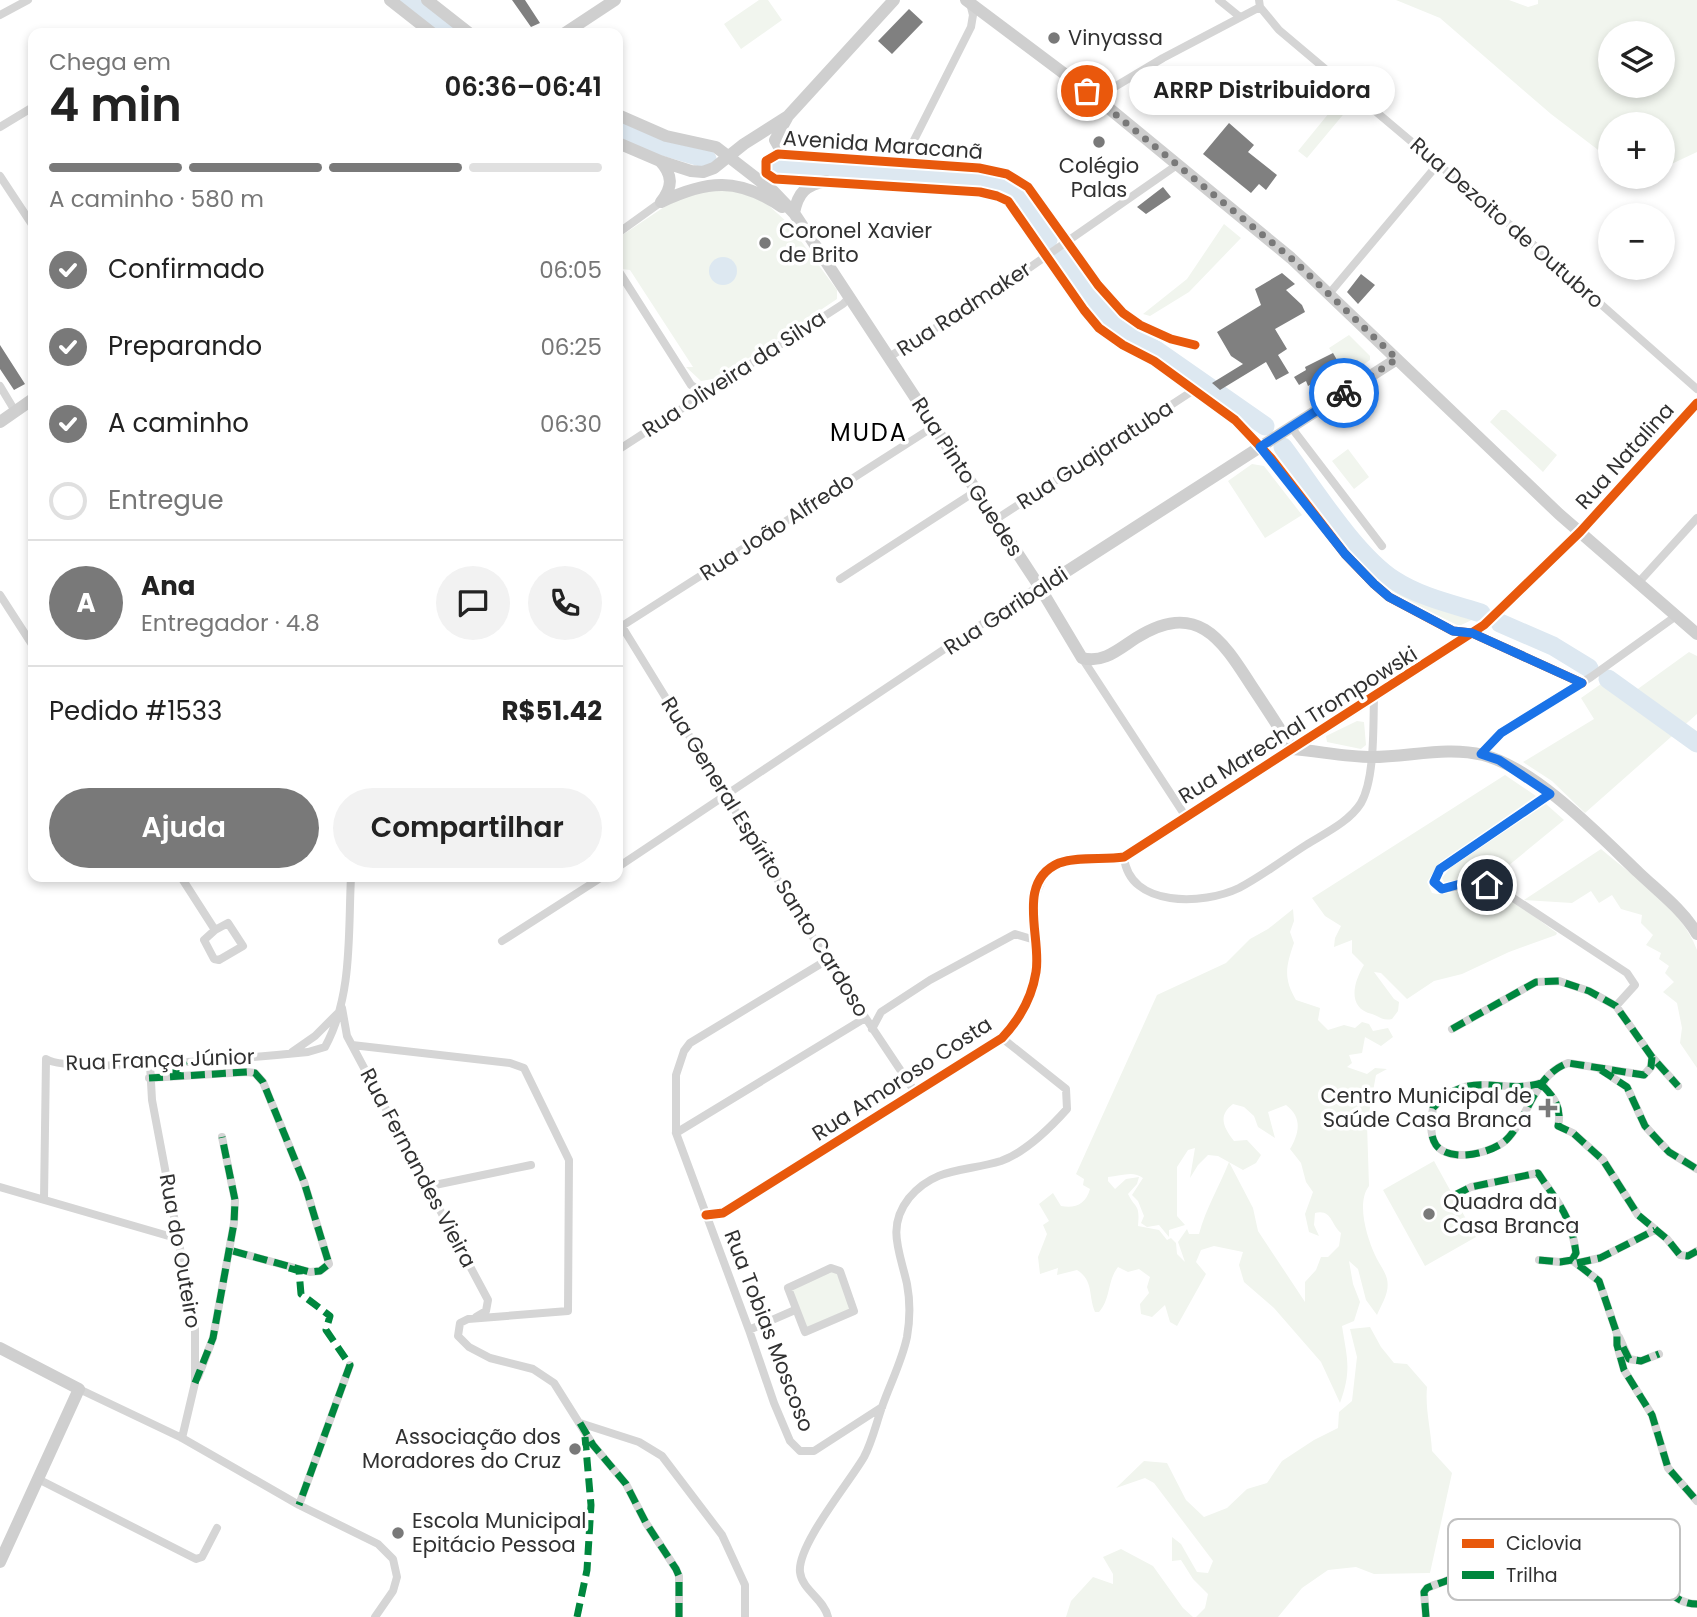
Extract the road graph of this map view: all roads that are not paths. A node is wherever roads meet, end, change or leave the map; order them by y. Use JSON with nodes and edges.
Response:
{"nodes":[{"id":1,"x":28,"y":0,"type":"edge"},
{"id":2,"x":390,"y":0,"type":"edge"},
{"id":3,"x":427,"y":0,"type":"edge"},
{"id":4,"x":615,"y":0,"type":"edge"},
{"id":5,"x":894,"y":0,"type":"edge"},
{"id":6,"x":1219,"y":0,"type":"edge"},
{"id":7,"x":968,"y":1,"type":"edge"},
{"id":8,"x":1260,"y":3,"type":"edge"},
{"id":9,"x":0,"y":15,"type":"edge"},
{"id":10,"x":1240,"y":17,"type":"junction"},
{"id":11,"x":426,"y":28,"type":"edge"},
{"id":12,"x":463,"y":28,"type":"edge"},
{"id":13,"x":573,"y":28,"type":"edge"},
{"id":14,"x":1096,"y":98,"type":"junction"},
{"id":15,"x":28,"y":110,"type":"edge"},
{"id":16,"x":788,"y":116,"type":"junction"},
{"id":17,"x":623,"y":117,"type":"edge"},
{"id":18,"x":0,"y":127,"type":"edge"},
{"id":19,"x":623,"y":145,"type":"edge"},
{"id":20,"x":783,"y":154,"type":"junction"},
{"id":21,"x":728,"y":156,"type":"junction"},
{"id":22,"x":660,"y":162,"type":"junction"},
{"id":23,"x":903,"y":162,"type":"junction"},
{"id":24,"x":1438,"y":164,"type":"junction"},
{"id":25,"x":1177,"y":165,"type":"junction"},
{"id":26,"x":0,"y":176,"type":"edge"},
{"id":27,"x":826,"y":181,"type":"junction"},
{"id":28,"x":661,"y":202,"type":"junction"},
{"id":29,"x":795,"y":215,"type":"junction"},
{"id":30,"x":28,"y":218,"type":"edge"},
{"id":31,"x":623,"y":229,"type":"edge"},
{"id":32,"x":1065,"y":242,"type":"junction"},
{"id":33,"x":1047,"y":254,"type":"junction"},
{"id":34,"x":623,"y":278,"type":"edge"},
{"id":35,"x":1329,"y":294,"type":"junction"},
{"id":36,"x":850,"y":297,"type":"junction"},
{"id":37,"x":1195,"y":345,"type":"dead end"},
{"id":38,"x":889,"y":357,"type":"junction"},
{"id":39,"x":1397,"y":359,"type":"junction"},
{"id":40,"x":0,"y":386,"type":"edge"},
{"id":41,"x":1697,"y":389,"type":"edge"},
{"id":42,"x":1194,"y":390,"type":"junction"},
{"id":43,"x":704,"y":393,"type":"junction"},
{"id":44,"x":28,"y":402,"type":"edge"},
{"id":45,"x":1697,"y":403,"type":"edge"},
{"id":46,"x":15,"y":411,"type":"junction"},
{"id":47,"x":0,"y":422,"type":"edge"},
{"id":48,"x":933,"y":427,"type":"junction"},
{"id":49,"x":1286,"y":430,"type":"junction"},
{"id":50,"x":1265,"y":444,"type":"junction"},
{"id":51,"x":623,"y":447,"type":"edge"},
{"id":52,"x":976,"y":491,"type":"junction"},
{"id":53,"x":1697,"y":518,"type":"edge"},
{"id":54,"x":995,"y":520,"type":"junction"},
{"id":55,"x":1580,"y":532,"type":"junction"},
{"id":56,"x":1382,"y":546,"type":"dead end"},
{"id":57,"x":840,"y":579,"type":"dead end"},
{"id":58,"x":1639,"y":582,"type":"junction"},
{"id":59,"x":1039,"y":586,"type":"junction"},
{"id":60,"x":0,"y":594,"type":"edge"},
{"id":61,"x":1676,"y":616,"type":"junction"},
{"id":62,"x":623,"y":621,"type":"edge"},
{"id":63,"x":623,"y":628,"type":"edge"},
{"id":64,"x":1478,"y":629,"type":"junction"},
{"id":65,"x":1697,"y":634,"type":"edge"},
{"id":66,"x":28,"y":638,"type":"edge"},
{"id":67,"x":1082,"y":658,"type":"junction"},
{"id":68,"x":1582,"y":683,"type":"junction"},
{"id":69,"x":1374,"y":698,"type":"junction"},
{"id":70,"x":1292,"y":749,"type":"junction"},
{"id":71,"x":1481,"y":754,"type":"junction"},
{"id":72,"x":1371,"y":757,"type":"junction"},
{"id":73,"x":1550,"y":794,"type":"junction"},
{"id":74,"x":728,"y":796,"type":"junction"},
{"id":75,"x":1186,"y":817,"type":"junction"},
{"id":76,"x":1124,"y":857,"type":"junction"},
{"id":77,"x":623,"y":864,"type":"edge"},
{"id":78,"x":184,"y":882,"type":"edge"},
{"id":79,"x":351,"y":882,"type":"edge"},
{"id":80,"x":594,"y":882,"type":"edge"},
{"id":81,"x":215,"y":930,"type":"junction"},
{"id":82,"x":1697,"y":934,"type":"edge"},
{"id":83,"x":1035,"y":940,"type":"junction"},
{"id":84,"x":502,"y":941,"type":"dead end"},
{"id":85,"x":827,"y":960,"type":"junction"},
{"id":86,"x":1616,"y":1006,"type":"junction"},
{"id":87,"x":341,"y":1009,"type":"junction"},
{"id":88,"x":865,"y":1018,"type":"junction"},
{"id":89,"x":872,"y":1029,"type":"junction"},
{"id":90,"x":1452,"y":1029,"type":"dead end"},
{"id":91,"x":1002,"y":1038,"type":"junction"},
{"id":92,"x":352,"y":1045,"type":"junction"},
{"id":93,"x":290,"y":1054,"type":"junction"},
{"id":94,"x":1652,"y":1056,"type":"junction"},
{"id":95,"x":186,"y":1061,"type":"junction"},
{"id":96,"x":150,"y":1064,"type":"junction"},
{"id":97,"x":1595,"y":1066,"type":"junction"},
{"id":98,"x":182,"y":1077,"type":"junction"},
{"id":99,"x":149,"y":1078,"type":"junction"},
{"id":100,"x":1543,"y":1084,"type":"junction"},
{"id":101,"x":1678,"y":1086,"type":"dead end"},
{"id":102,"x":915,"y":1092,"type":"junction"},
{"id":103,"x":676,"y":1133,"type":"junction"},
{"id":104,"x":222,"y":1137,"type":"dead end"},
{"id":105,"x":531,"y":1166,"type":"dead end"},
{"id":106,"x":1697,"y":1169,"type":"edge"},
{"id":107,"x":430,"y":1186,"type":"junction"},
{"id":108,"x":0,"y":1187,"type":"edge"},
{"id":109,"x":1455,"y":1195,"type":"dead end"},
{"id":110,"x":44,"y":1199,"type":"junction"},
{"id":111,"x":706,"y":1215,"type":"junction"},
{"id":112,"x":1655,"y":1230,"type":"junction"},
{"id":113,"x":179,"y":1239,"type":"junction"},
{"id":114,"x":229,"y":1250,"type":"junction"},
{"id":115,"x":1697,"y":1251,"type":"edge"},
{"id":116,"x":1539,"y":1260,"type":"dead end"},
{"id":117,"x":1574,"y":1261,"type":"junction"},
{"id":118,"x":795,"y":1310,"type":"junction"},
{"id":119,"x":464,"y":1321,"type":"junction"},
{"id":120,"x":749,"y":1330,"type":"junction"},
{"id":121,"x":1617,"y":1334,"type":"junction"},
{"id":122,"x":0,"y":1348,"type":"edge"},
{"id":123,"x":1660,"y":1354,"type":"dead end"},
{"id":124,"x":350,"y":1365,"type":"dead end"},
{"id":125,"x":195,"y":1383,"type":"junction"},
{"id":126,"x":79,"y":1389,"type":"junction"},
{"id":127,"x":882,"y":1407,"type":"junction"},
{"id":128,"x":580,"y":1423,"type":"junction"},
{"id":129,"x":182,"y":1438,"type":"junction"},
{"id":130,"x":38,"y":1479,"type":"junction"},
{"id":131,"x":1697,"y":1501,"type":"edge"},
{"id":132,"x":299,"y":1505,"type":"junction"},
{"id":133,"x":217,"y":1528,"type":"dead end"},
{"id":134,"x":0,"y":1562,"type":"edge"},
{"id":135,"x":1448,"y":1581,"type":"edge"},
{"id":136,"x":1679,"y":1600,"type":"edge"},
{"id":137,"x":1697,"y":1604,"type":"edge"},
{"id":138,"x":375,"y":1617,"type":"edge"},
{"id":139,"x":679,"y":1617,"type":"edge"},
{"id":140,"x":745,"y":1617,"type":"edge"},
{"id":141,"x":828,"y":1617,"type":"edge"},
{"id":142,"x":1426,"y":1617,"type":"edge"}],
"edges":[{"from":1,"to":9,"type":"street"},
{"from":2,"to":11,"type":"street"},
{"from":3,"to":12,"type":"street"},
{"from":4,"to":13,"type":"street"},
{"from":5,"to":16,"type":"street"},
{"from":6,"to":10,"type":"street"},
{"from":7,"to":14,"type":"street"},
{"from":7,"to":23,"type":"street"},
{"from":8,"to":10,"type":"street"},
{"from":8,"to":24,"type":"street","name":"Rua Dezoito de Outubro"},
{"from":10,"to":14,"type":"street"},
{"from":14,"to":25,"type":"street"},
{"from":15,"to":18,"type":"street"},
{"from":16,"to":20,"type":"street"},
{"from":16,"to":21,"type":"street"},
{"from":17,"to":21,"type":"street"},
{"from":19,"to":22,"type":"street"},
{"from":20,"to":23,"type":"street","name":"Avenida Maracanã"},
{"from":20,"to":27,"type":"street","name":"Avenida Maracanã"},
{"from":21,"to":22,"type":"street"},
{"from":21,"to":29,"type":"street","name":"Rua Pinto Guedes"},
{"from":22,"to":28,"type":"street"},
{"from":23,"to":32,"type":"street","name":"Avenida Maracanã"},
{"from":24,"to":35,"type":"street"},
{"from":24,"to":41,"type":"street","name":"Rua Dezoito de Outubro"},
{"from":25,"to":32,"type":"street","name":"Rua Radmaker"},
{"from":25,"to":35,"type":"street"},
{"from":26,"to":30,"type":"street"},
{"from":27,"to":29,"type":"street"},
{"from":27,"to":33,"type":"street","name":"Avenida Maracanã"},
{"from":28,"to":29,"type":"street"},
{"from":28,"to":31,"type":"street"},
{"from":29,"to":36,"type":"street","name":"Rua Pinto Guedes"},
{"from":32,"to":33,"type":"street","name":"Rua Radmaker"},
{"from":32,"to":37,"type":"street","name":"Avenida Maracanã"},
{"from":33,"to":38,"type":"street","name":"Rua Radmaker"},
{"from":33,"to":42,"type":"street","name":"Avenida Maracanã"},
{"from":34,"to":43,"type":"street"},
{"from":35,"to":39,"type":"street"},
{"from":36,"to":38,"type":"street","name":"Rua Pinto Guedes"},
{"from":36,"to":43,"type":"street","name":"Rua Oliveira da Silva"},
{"from":38,"to":48,"type":"street","name":"Rua Pinto Guedes"},
{"from":39,"to":49,"type":"street","name":"Rua Garibaldi"},
{"from":39,"to":55,"type":"street"},
{"from":40,"to":46,"type":"street"},
{"from":42,"to":50,"type":"street","name":"Avenida Maracanã"},
{"from":42,"to":54,"type":"street","name":"Rua Guajaratuba"},
{"from":43,"to":51,"type":"street","name":"Rua Oliveira da Silva"},
{"from":44,"to":46,"type":"street"},
{"from":45,"to":55,"type":"street","name":"Rua Natalina"},
{"from":46,"to":47,"type":"street"},
{"from":48,"to":52,"type":"street","name":"Rua Pinto Guedes"},
{"from":48,"to":62,"type":"street","name":"Rua João Alfredo"},
{"from":49,"to":50,"type":"street","name":"Rua Garibaldi"},
{"from":49,"to":56,"type":"street"},
{"from":50,"to":59,"type":"street","name":"Rua Garibaldi"},
{"from":50,"to":64,"type":"street","name":"Avenida Maracanã"},
{"from":52,"to":54,"type":"street","name":"Rua Pinto Guedes"},
{"from":52,"to":57,"type":"street"},
{"from":53,"to":58,"type":"street"},
{"from":54,"to":59,"type":"street","name":"Rua Pinto Guedes"},
{"from":55,"to":58,"type":"street"},
{"from":55,"to":64,"type":"street","name":"Rua Marechal Trompowski"},
{"from":58,"to":61,"type":"street"},
{"from":59,"to":67,"type":"street","name":"Rua Pinto Guedes"},
{"from":59,"to":74,"type":"street","name":"Rua Garibaldi"},
{"from":60,"to":66,"type":"street"},
{"from":61,"to":65,"type":"street"},
{"from":61,"to":68,"type":"street"},
{"from":63,"to":74,"type":"street","name":"Rua General Espírito Santo Cardoso"},
{"from":64,"to":68,"type":"street","name":"Avenida Maracanã"},
{"from":64,"to":69,"type":"street","name":"Rua Marechal Trompowski"},
{"from":67,"to":70,"type":"street"},
{"from":67,"to":75,"type":"street","name":"Rua Pinto Guedes"},
{"from":68,"to":71,"type":"street"},
{"from":69,"to":70,"type":"street","name":"Rua Marechal Trompowski"},
{"from":69,"to":72,"type":"street"},
{"from":70,"to":72,"type":"street"},
{"from":70,"to":75,"type":"street","name":"Rua Marechal Trompowski"},
{"from":71,"to":72,"type":"street"},
{"from":71,"to":73,"type":"street"},
{"from":72,"to":76,"type":"street"},
{"from":73,"to":82,"type":"street"},
{"from":73,"to":86,"type":"street"},
{"from":74,"to":77,"type":"street","name":"Rua Garibaldi"},
{"from":74,"to":85,"type":"street","name":"Rua General Espírito Santo Cardoso"},
{"from":75,"to":76,"type":"street","name":"Rua Marechal Trompowski"},
{"from":76,"to":83,"type":"street","name":"Rua Amoroso Costa"},
{"from":78,"to":81,"type":"street"},
{"from":79,"to":87,"type":"street"},
{"from":80,"to":84,"type":"street"},
{"from":81,"to":81,"type":"street"},
{"from":83,"to":89,"type":"street"},
{"from":83,"to":91,"type":"street","name":"Rua Amoroso Costa"},
{"from":85,"to":88,"type":"street","name":"Rua General Espírito Santo Cardoso"},
{"from":85,"to":103,"type":"street","name":"Rua Tobias Moscoso"},
{"from":86,"to":90,"type":"street"},
{"from":86,"to":94,"type":"street"},
{"from":87,"to":92,"type":"street","name":"Rua Fernandes Vieira"},
{"from":87,"to":93,"type":"street"},
{"from":87,"to":93,"type":"street","name":"Rua França Júnior"},
{"from":88,"to":89,"type":"street","name":"Rua General Espírito Santo Cardoso"},
{"from":88,"to":103,"type":"street"},
{"from":89,"to":102,"type":"street","name":"Rua General Espírito Santo Cardoso"},
{"from":91,"to":102,"type":"street","name":"Rua Amoroso Costa"},
{"from":91,"to":127,"type":"street"},
{"from":92,"to":107,"type":"street","name":"Rua Fernandes Vieira"},
{"from":92,"to":119,"type":"street"},
{"from":93,"to":95,"type":"street","name":"Rua França Júnior"},
{"from":94,"to":97,"type":"street"},
{"from":94,"to":101,"type":"street"},
{"from":95,"to":96,"type":"street","name":"Rua França Júnior"},
{"from":95,"to":98,"type":"street"},
{"from":96,"to":99,"type":"street","name":"Rua do Outeiro"},
{"from":96,"to":110,"type":"street","name":"Rua França Júnior"},
{"from":97,"to":100,"type":"street"},
{"from":97,"to":106,"type":"street"},
{"from":98,"to":99,"type":"street"},
{"from":98,"to":114,"type":"street"},
{"from":99,"to":113,"type":"street","name":"Rua do Outeiro"},
{"from":100,"to":100,"type":"street"},
{"from":100,"to":112,"type":"street"},
{"from":102,"to":111,"type":"street","name":"Rua Amoroso Costa"},
{"from":103,"to":111,"type":"street","name":"Rua Tobias Moscoso"},
{"from":104,"to":114,"type":"street"},
{"from":105,"to":107,"type":"street"},
{"from":107,"to":119,"type":"street","name":"Rua Fernandes Vieira"},
{"from":108,"to":110,"type":"street"},
{"from":109,"to":117,"type":"street"},
{"from":110,"to":113,"type":"street"},
{"from":111,"to":120,"type":"street","name":"Rua Tobias Moscoso"},
{"from":112,"to":115,"type":"street"},
{"from":112,"to":117,"type":"street"},
{"from":113,"to":125,"type":"street","name":"Rua do Outeiro"},
{"from":114,"to":125,"type":"street"},
{"from":116,"to":117,"type":"street"},
{"from":117,"to":121,"type":"street"},
{"from":118,"to":118,"type":"street"},
{"from":118,"to":120,"type":"street"},
{"from":119,"to":128,"type":"street"},
{"from":120,"to":127,"type":"street","name":"Rua Tobias Moscoso"},
{"from":121,"to":123,"type":"street"},
{"from":121,"to":131,"type":"street"},
{"from":122,"to":126,"type":"street"},
{"from":124,"to":132,"type":"street"},
{"from":125,"to":129,"type":"street","name":"Rua do Outeiro"},
{"from":126,"to":129,"type":"street"},
{"from":126,"to":130,"type":"street"},
{"from":127,"to":141,"type":"street"},
{"from":128,"to":139,"type":"street"},
{"from":128,"to":140,"type":"street"},
{"from":129,"to":132,"type":"street"},
{"from":130,"to":133,"type":"street"},
{"from":130,"to":134,"type":"street"},
{"from":132,"to":138,"type":"street"},
{"from":135,"to":142,"type":"street"},
{"from":136,"to":137,"type":"street"}]}
